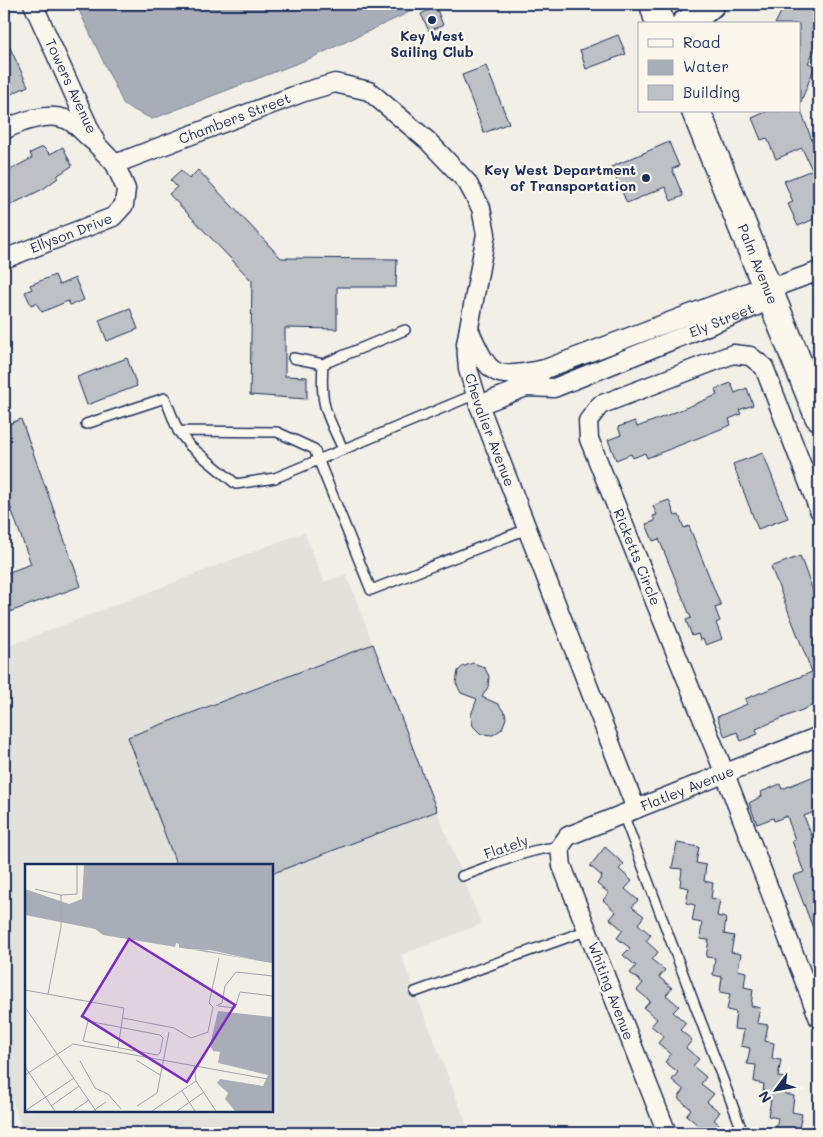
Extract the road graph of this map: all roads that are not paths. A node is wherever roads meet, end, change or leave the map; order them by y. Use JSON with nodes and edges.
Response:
{"nodes":[{"id":1,"x":33,"y":4,"type":"edge"},
{"id":2,"x":654,"y":4,"type":"edge"},
{"id":3,"x":712,"y":4,"type":"edge"},
{"id":4,"x":659,"y":22,"type":"edge"},
{"id":5,"x":688,"y":22,"type":"edge"},
{"id":6,"x":356,"y":87,"type":"joint"},
{"id":7,"x":696,"y":112,"type":"edge"},
{"id":8,"x":4,"y":130,"type":"edge"},
{"id":9,"x":97,"y":144,"type":"junction"},
{"id":10,"x":115,"y":164,"type":"junction"},
{"id":11,"x":4,"y":259,"type":"edge"},
{"id":12,"x":819,"y":271,"type":"edge"},
{"id":13,"x":769,"y":289,"type":"junction"},
{"id":14,"x":704,"y":309,"type":"junction"},
{"id":15,"x":710,"y":326,"type":"junction"},
{"id":16,"x":469,"y":328,"type":"junction"},
{"id":17,"x":405,"y":330,"type":"dead end"},
{"id":18,"x":621,"y":340,"type":"junction"},
{"id":19,"x":293,"y":358,"type":"dead end"},
{"id":20,"x":628,"y":358,"type":"junction"},
{"id":21,"x":324,"y":364,"type":"junction"},
{"id":22,"x":545,"y":369,"type":"junction"},
{"id":23,"x":526,"y":387,"type":"junction"},
{"id":24,"x":478,"y":400,"type":"junction"},
{"id":25,"x":819,"y":416,"type":"edge"},
{"id":26,"x":86,"y":424,"type":"dead end"},
{"id":27,"x":178,"y":431,"type":"junction"},
{"id":28,"x":343,"y":449,"type":"junction"},
{"id":29,"x":318,"y":460,"type":"junction"},
{"id":30,"x":819,"y":510,"type":"edge"},
{"id":31,"x":527,"y":529,"type":"junction"},
{"id":32,"x":819,"y":736,"type":"edge"},
{"id":33,"x":725,"y":774,"type":"junction"},
{"id":34,"x":629,"y":812,"type":"junction"},
{"id":35,"x":560,"y":847,"type":"junction"},
{"id":36,"x":462,"y":876,"type":"dead end"},
{"id":37,"x":588,"y":930,"type":"junction"},
{"id":38,"x":415,"y":992,"type":"dead end"},
{"id":39,"x":819,"y":1019,"type":"edge"},
{"id":40,"x":667,"y":1133,"type":"edge"},
{"id":41,"x":743,"y":1133,"type":"edge"}],
"edges":[{"from":1,"to":9,"type":"street","name":"Towers Avenue"},
{"from":2,"to":4,"type":"main road"},
{"from":3,"to":5,"type":"street"},
{"from":6,"to":10,"type":"street","name":"Chambers Street"},
{"from":6,"to":16,"type":"street","name":"Chevalier Avenue"},
{"from":7,"to":13,"type":"main road","name":"Palm Avenue"},
{"from":8,"to":9,"type":"street"},
{"from":9,"to":10,"type":"street","name":"Towers Avenue"},
{"from":10,"to":11,"type":"street","name":"Ellyson Drive"},
{"from":12,"to":13,"type":"street"},
{"from":13,"to":14,"type":"street","name":"Ely Street"},
{"from":13,"to":15,"type":"street","name":"Ely Street"},
{"from":13,"to":25,"type":"main road","name":"Palm Avenue"},
{"from":14,"to":15,"type":"street"},
{"from":14,"to":18,"type":"street","name":"Ely Street"},
{"from":15,"to":20,"type":"street","name":"Ely Street"},
{"from":16,"to":22,"type":"street","name":"Ely Street"},
{"from":16,"to":24,"type":"street","name":"Chevalier Avenue"},
{"from":17,"to":21,"type":"lane"},
{"from":18,"to":20,"type":"street"},
{"from":18,"to":22,"type":"street","name":"Ely Street"},
{"from":19,"to":21,"type":"lane"},
{"from":20,"to":23,"type":"street","name":"Ely Street"},
{"from":21,"to":28,"type":"lane"},
{"from":22,"to":23,"type":"street","name":"Ely Street"},
{"from":23,"to":24,"type":"street","name":"Ely Street"},
{"from":24,"to":28,"type":"lane"},
{"from":24,"to":31,"type":"street","name":"Chevalier Avenue"},
{"from":26,"to":27,"type":"lane"},
{"from":27,"to":29,"type":"lane"},
{"from":27,"to":29,"type":"lane"},
{"from":28,"to":29,"type":"lane"},
{"from":29,"to":31,"type":"lane"},
{"from":30,"to":33,"type":"street","name":"Ricketts Circle"},
{"from":31,"to":34,"type":"street","name":"Chevalier Avenue"},
{"from":32,"to":33,"type":"street","name":"Flatley Avenue"},
{"from":33,"to":34,"type":"street","name":"Flatley Avenue"},
{"from":33,"to":39,"type":"street","name":"Ricketts Circle"},
{"from":34,"to":35,"type":"street","name":"Flatley Avenue"},
{"from":34,"to":41,"type":"lane"},
{"from":35,"to":36,"type":"lane","name":"Flately"},
{"from":35,"to":37,"type":"street","name":"Whiting Avenue"},
{"from":37,"to":38,"type":"lane"},
{"from":37,"to":40,"type":"street","name":"Whiting Avenue"}]}
